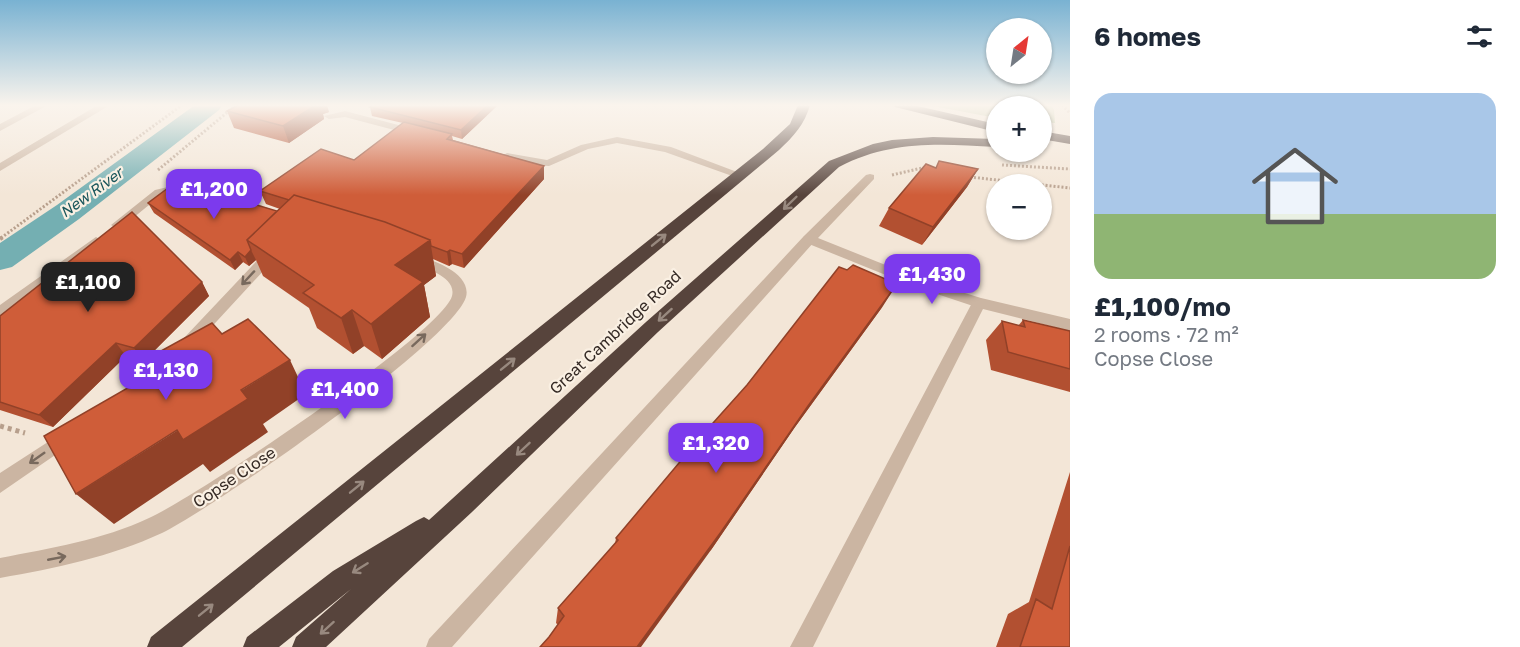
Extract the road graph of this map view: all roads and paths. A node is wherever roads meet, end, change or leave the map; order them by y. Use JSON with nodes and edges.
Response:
{"nodes":[{"id":1,"x":55,"y":135,"type":"edge"},
{"id":2,"x":141,"y":135,"type":"edge"},
{"id":3,"x":425,"y":135,"type":"edge"},
{"id":4,"x":786,"y":135,"type":"edge"},
{"id":5,"x":428,"y":136,"type":"edge"},
{"id":6,"x":1052,"y":137,"type":"edge"},
{"id":7,"x":1070,"y":141,"type":"edge"},
{"id":8,"x":1052,"y":142,"type":"edge"},
{"id":9,"x":986,"y":143,"type":"edge"},
{"id":10,"x":497,"y":154,"type":"edge"},
{"id":11,"x":0,"y":168,"type":"edge"},
{"id":12,"x":909,"y":170,"type":"dead end"},
{"id":13,"x":932,"y":172,"type":"edge"},
{"id":14,"x":739,"y":175,"type":"junction"},
{"id":15,"x":966,"y":176,"type":"edge"},
{"id":16,"x":870,"y":177,"type":"dead end"},
{"id":17,"x":1070,"y":188,"type":"edge"},
{"id":18,"x":283,"y":214,"type":"edge"},
{"id":19,"x":287,"y":238,"type":"edge"},
{"id":20,"x":0,"y":239,"type":"edge"},
{"id":21,"x":809,"y":239,"type":"junction"},
{"id":22,"x":399,"y":252,"type":"edge"},
{"id":23,"x":979,"y":303,"type":"junction"},
{"id":24,"x":0,"y":314,"type":"edge"},
{"id":25,"x":1070,"y":325,"type":"edge"},
{"id":26,"x":174,"y":357,"type":"edge"},
{"id":27,"x":82,"y":428,"type":"edge"},
{"id":28,"x":0,"y":484,"type":"edge"},
{"id":29,"x":464,"y":504,"type":"junction"},
{"id":30,"x":0,"y":568,"type":"edge"},
{"id":31,"x":161,"y":647,"type":"edge"},
{"id":32,"x":257,"y":647,"type":"edge"},
{"id":33,"x":306,"y":647,"type":"edge"},
{"id":34,"x":437,"y":647,"type":"edge"},
{"id":35,"x":801,"y":647,"type":"edge"}],
"edges":[{"from":1,"to":11,"type":"street"},
{"from":2,"to":20,"type":"path"},
{"from":3,"to":5,"type":"street"},
{"from":4,"to":14,"type":"highway"},
{"from":6,"to":7,"type":"highway"},
{"from":7,"to":8,"type":"highway"},
{"from":9,"to":29,"type":"highway","name":"Great Cambridge Road","one_way":true},
{"from":10,"to":14,"type":"street"},
{"from":12,"to":13,"type":"path"},
{"from":31,"to":14,"type":"highway","one_way":true},
{"from":15,"to":17,"type":"path"},
{"from":16,"to":21,"type":"street"},
{"from":18,"to":24,"type":"street"},
{"from":19,"to":26,"type":"street","one_way":true},
{"from":21,"to":23,"type":"street"},
{"from":21,"to":34,"type":"street"},
{"from":30,"to":22,"type":"street","name":"Copse Close","one_way":true},
{"from":23,"to":25,"type":"street"},
{"from":23,"to":35,"type":"street"},
{"from":27,"to":28,"type":"street","one_way":true},
{"from":29,"to":32,"type":"highway","one_way":true},
{"from":29,"to":33,"type":"highway","name":"Great Cambridge Road","one_way":true}]}
